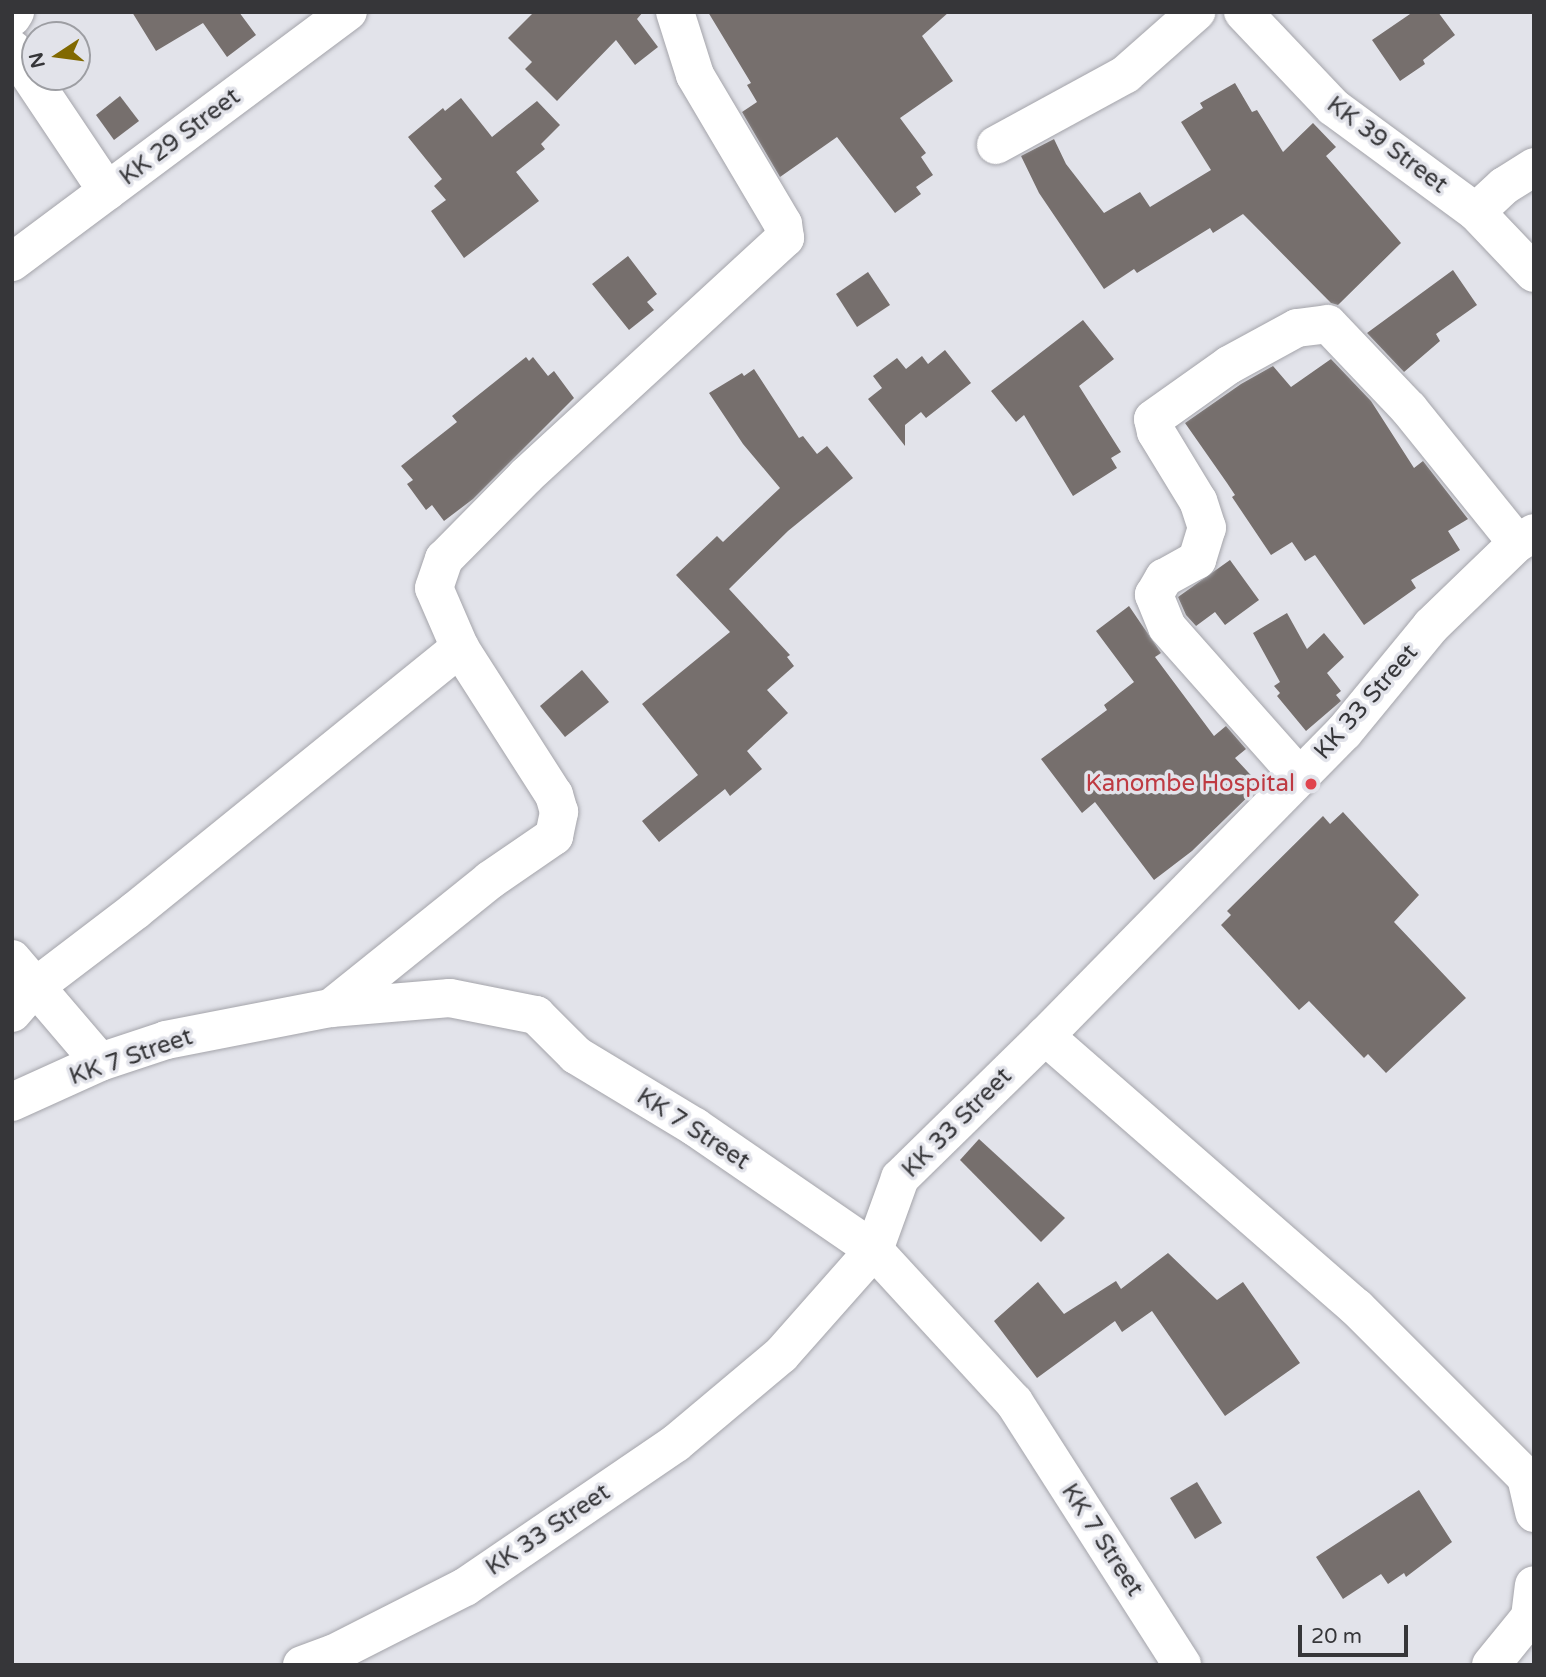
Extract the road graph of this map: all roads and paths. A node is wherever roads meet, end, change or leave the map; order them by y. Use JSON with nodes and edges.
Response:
{"nodes":[{"id":1,"x":15,"y":12,"type":"edge"},
{"id":2,"x":348,"y":12,"type":"edge"},
{"id":3,"x":675,"y":12,"type":"edge"},
{"id":4,"x":1196,"y":12,"type":"edge"},
{"id":5,"x":1243,"y":12,"type":"edge"},
{"id":6,"x":12,"y":17,"type":"edge"},
{"id":7,"x":12,"y":49,"type":"edge"},
{"id":8,"x":996,"y":145,"type":"dead end"},
{"id":9,"x":1534,"y":167,"type":"edge"},
{"id":10,"x":107,"y":191,"type":"junction"},
{"id":11,"x":1476,"y":212,"type":"junction"},
{"id":12,"x":12,"y":262,"type":"edge"},
{"id":13,"x":1534,"y":273,"type":"edge"},
{"id":14,"x":1525,"y":538,"type":"edge"},
{"id":15,"x":460,"y":648,"type":"junction"},
{"id":16,"x":1300,"y":776,"type":"junction"},
{"id":17,"x":20,"y":986,"type":"edge"},
{"id":18,"x":331,"y":1008,"type":"junction"},
{"id":19,"x":1045,"y":1036,"type":"junction"},
{"id":20,"x":100,"y":1062,"type":"junction"},
{"id":21,"x":12,"y":1102,"type":"edge"},
{"id":22,"x":874,"y":1250,"type":"junction"},
{"id":23,"x":1534,"y":1513,"type":"edge"},
{"id":24,"x":1532,"y":1606,"type":"edge"},
{"id":25,"x":302,"y":1665,"type":"edge"},
{"id":26,"x":1182,"y":1665,"type":"edge"},
{"id":27,"x":1491,"y":1665,"type":"edge"}],
"edges":[{"from":1,"to":6,"type":"street"},
{"from":2,"to":10,"type":"street","name":"KK 29 Street"},
{"from":3,"to":15,"type":"street"},
{"from":4,"to":8,"type":"street"},
{"from":5,"to":11,"type":"street","name":"KK 39 Street"},
{"from":7,"to":10,"type":"street"},
{"from":9,"to":11,"type":"street"},
{"from":10,"to":12,"type":"street","name":"KK 29 Street"},
{"from":11,"to":13,"type":"street","name":"KK 39 Street"},
{"from":14,"to":16,"type":"street","name":"KK 33 Street"},
{"from":14,"to":16,"type":"street"},
{"from":15,"to":17,"type":"street"},
{"from":15,"to":18,"type":"street"},
{"from":16,"to":19,"type":"street","name":"KK 33 Street"},
{"from":17,"to":20,"type":"street"},
{"from":18,"to":20,"type":"street","name":"KK 7 Street"},
{"from":18,"to":22,"type":"street","name":"KK 7 Street"},
{"from":19,"to":22,"type":"street","name":"KK 33 Street"},
{"from":19,"to":23,"type":"street"},
{"from":20,"to":21,"type":"street","name":"KK 7 Street"},
{"from":22,"to":25,"type":"street","name":"KK 33 Street"},
{"from":22,"to":26,"type":"street","name":"KK 7 Street"},
{"from":24,"to":27,"type":"street"}]}
